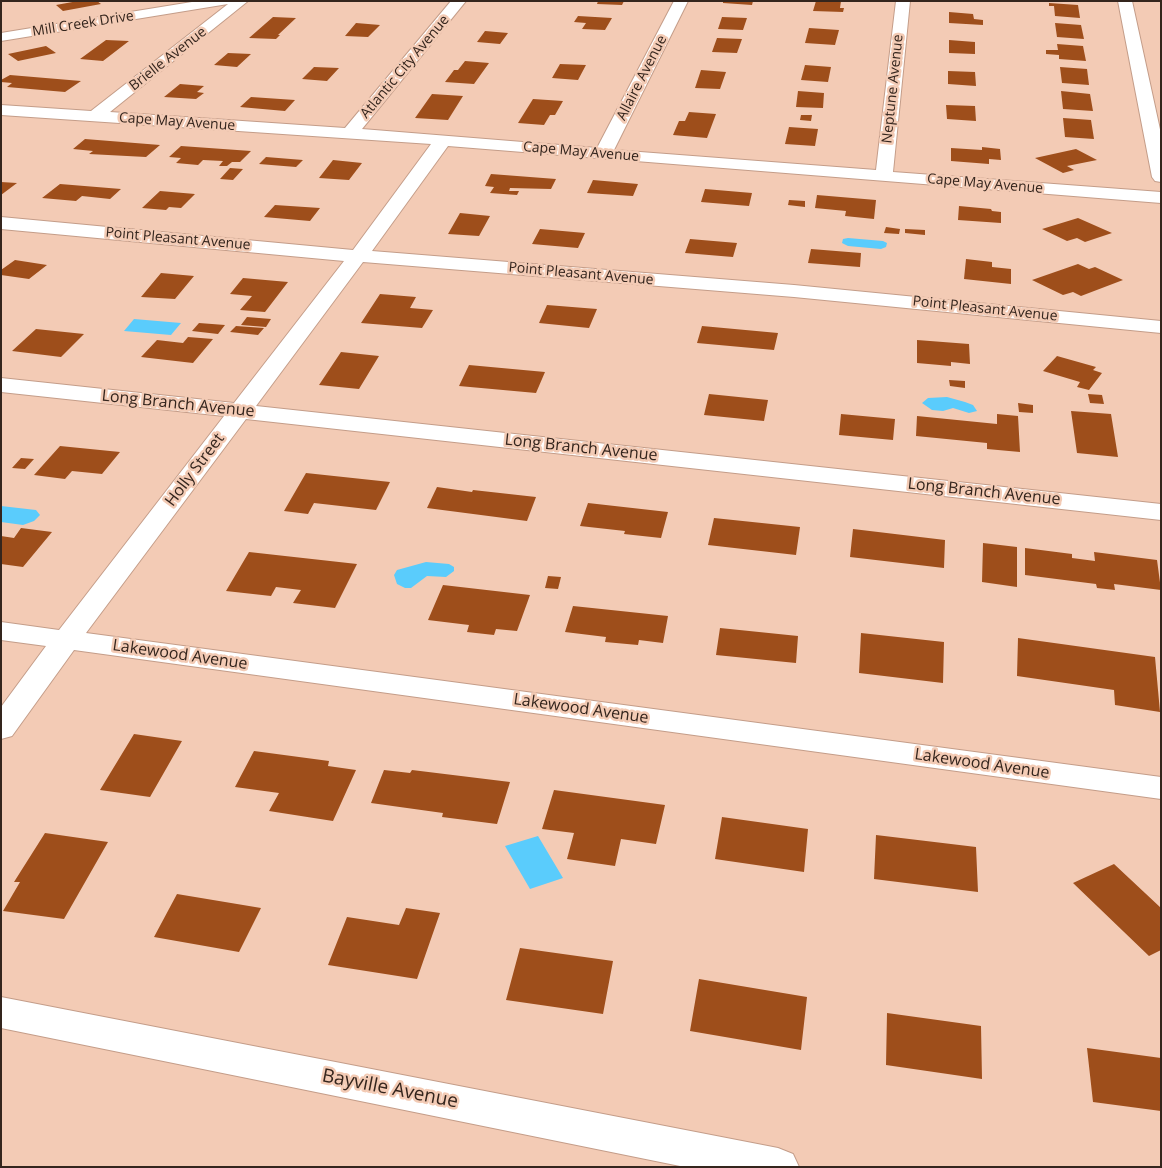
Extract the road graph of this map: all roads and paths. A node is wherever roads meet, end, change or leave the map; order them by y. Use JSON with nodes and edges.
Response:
{"nodes":[{"id":1,"x":225,"y":1,"type":"edge"},
{"id":2,"x":241,"y":1,"type":"edge"},
{"id":3,"x":459,"y":1,"type":"edge"},
{"id":4,"x":681,"y":1,"type":"edge"},
{"id":5,"x":903,"y":1,"type":"edge"},
{"id":6,"x":1125,"y":1,"type":"edge"},
{"id":7,"x":1,"y":38,"type":"edge"},
{"id":8,"x":1,"y":110,"type":"edge"},
{"id":9,"x":96,"y":116,"type":"junction"},
{"id":10,"x":350,"y":133,"type":"junction"},
{"id":11,"x":443,"y":140,"type":"junction"},
{"id":12,"x":603,"y":154,"type":"junction"},
{"id":13,"x":1161,"y":175,"type":"edge"},
{"id":14,"x":884,"y":176,"type":"junction"},
{"id":15,"x":1161,"y":198,"type":"edge"},
{"id":16,"x":1,"y":223,"type":"edge"},
{"id":17,"x":358,"y":256,"type":"junction"},
{"id":18,"x":1161,"y":327,"type":"edge"},
{"id":19,"x":1,"y":385,"type":"edge"},
{"id":20,"x":240,"y":411,"type":"junction"},
{"id":21,"x":1161,"y":512,"type":"edge"},
{"id":22,"x":1,"y":631,"type":"edge"},
{"id":23,"x":66,"y":640,"type":"junction"},
{"id":24,"x":1,"y":729,"type":"edge"},
{"id":25,"x":1161,"y":788,"type":"edge"},
{"id":26,"x":1,"y":1012,"type":"edge"},
{"id":27,"x":778,"y":1167,"type":"edge"}],
"edges":[{"from":1,"to":7,"type":"street","name":"Mill Creek Drive"},
{"from":2,"to":9,"type":"street","name":"Brielle Avenue"},
{"from":3,"to":10,"type":"street","name":"Atlantic City Avenue"},
{"from":4,"to":12,"type":"street","name":"Allaire Avenue"},
{"from":5,"to":14,"type":"street","name":"Neptune Avenue"},
{"from":6,"to":13,"type":"street"},
{"from":8,"to":9,"type":"street","name":"Cape May Avenue"},
{"from":9,"to":10,"type":"street","name":"Cape May Avenue"},
{"from":10,"to":11,"type":"street","name":"Cape May Avenue"},
{"from":11,"to":12,"type":"street","name":"Cape May Avenue"},
{"from":11,"to":17,"type":"street","name":"Holly Street"},
{"from":12,"to":14,"type":"street","name":"Cape May Avenue"},
{"from":14,"to":15,"type":"street","name":"Cape May Avenue"},
{"from":16,"to":17,"type":"street","name":"Point Pleasant Avenue"},
{"from":17,"to":18,"type":"street","name":"Point Pleasant Avenue"},
{"from":17,"to":20,"type":"street","name":"Holly Street"},
{"from":19,"to":20,"type":"street","name":"Long Branch Avenue"},
{"from":20,"to":21,"type":"street","name":"Long Branch Avenue"},
{"from":20,"to":23,"type":"street","name":"Holly Street"},
{"from":22,"to":23,"type":"street","name":"Lakewood Avenue"},
{"from":23,"to":24,"type":"street","name":"Holly Street"},
{"from":23,"to":25,"type":"street","name":"Lakewood Avenue"},
{"from":26,"to":27,"type":"street","name":"Bayville Avenue"}]}
